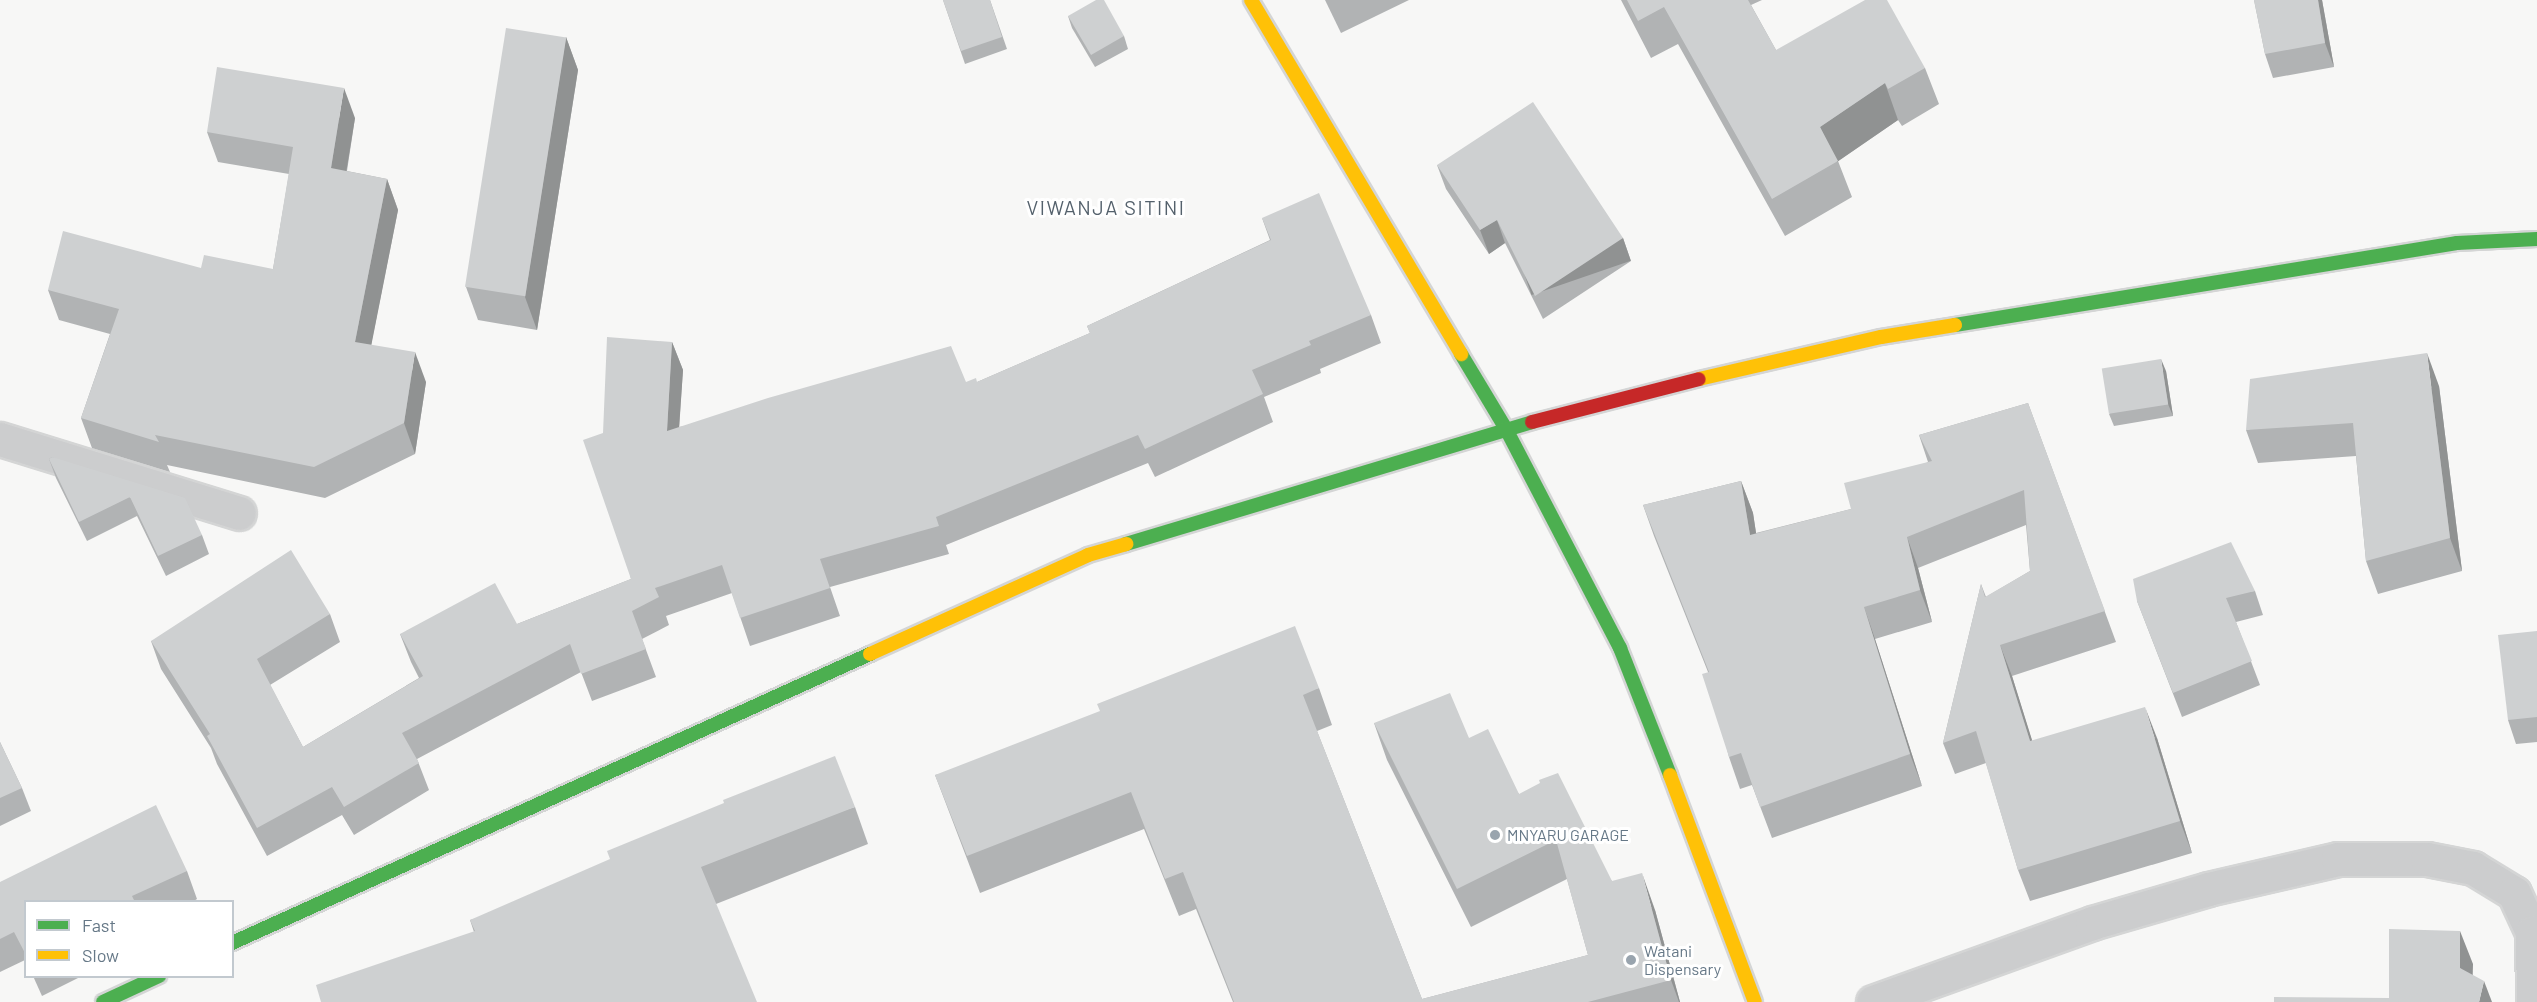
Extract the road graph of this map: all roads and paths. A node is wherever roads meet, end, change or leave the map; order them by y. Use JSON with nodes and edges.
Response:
{"nodes":[{"id":1,"x":1251,"y":0,"type":"edge"},
{"id":2,"x":2537,"y":239,"type":"edge"},
{"id":3,"x":1506,"y":429,"type":"junction"},
{"id":4,"x":0,"y":440,"type":"edge"},
{"id":5,"x":239,"y":513,"type":"dead end"},
{"id":6,"x":234,"y":942,"type":"edge"},
{"id":7,"x":155,"y":978,"type":"edge"},
{"id":8,"x":103,"y":1002,"type":"edge"},
{"id":9,"x":1755,"y":1002,"type":"edge"},
{"id":10,"x":1874,"y":1002,"type":"edge"},
{"id":11,"x":2533,"y":1002,"type":"edge"}],
"edges":[{"from":1,"to":3,"type":"main road"},
{"from":2,"to":3,"type":"main road"},
{"from":3,"to":6,"type":"main road"},
{"from":3,"to":9,"type":"main road"},
{"from":4,"to":5,"type":"street"},
{"from":7,"to":8,"type":"main road"},
{"from":10,"to":11,"type":"street"}]}
